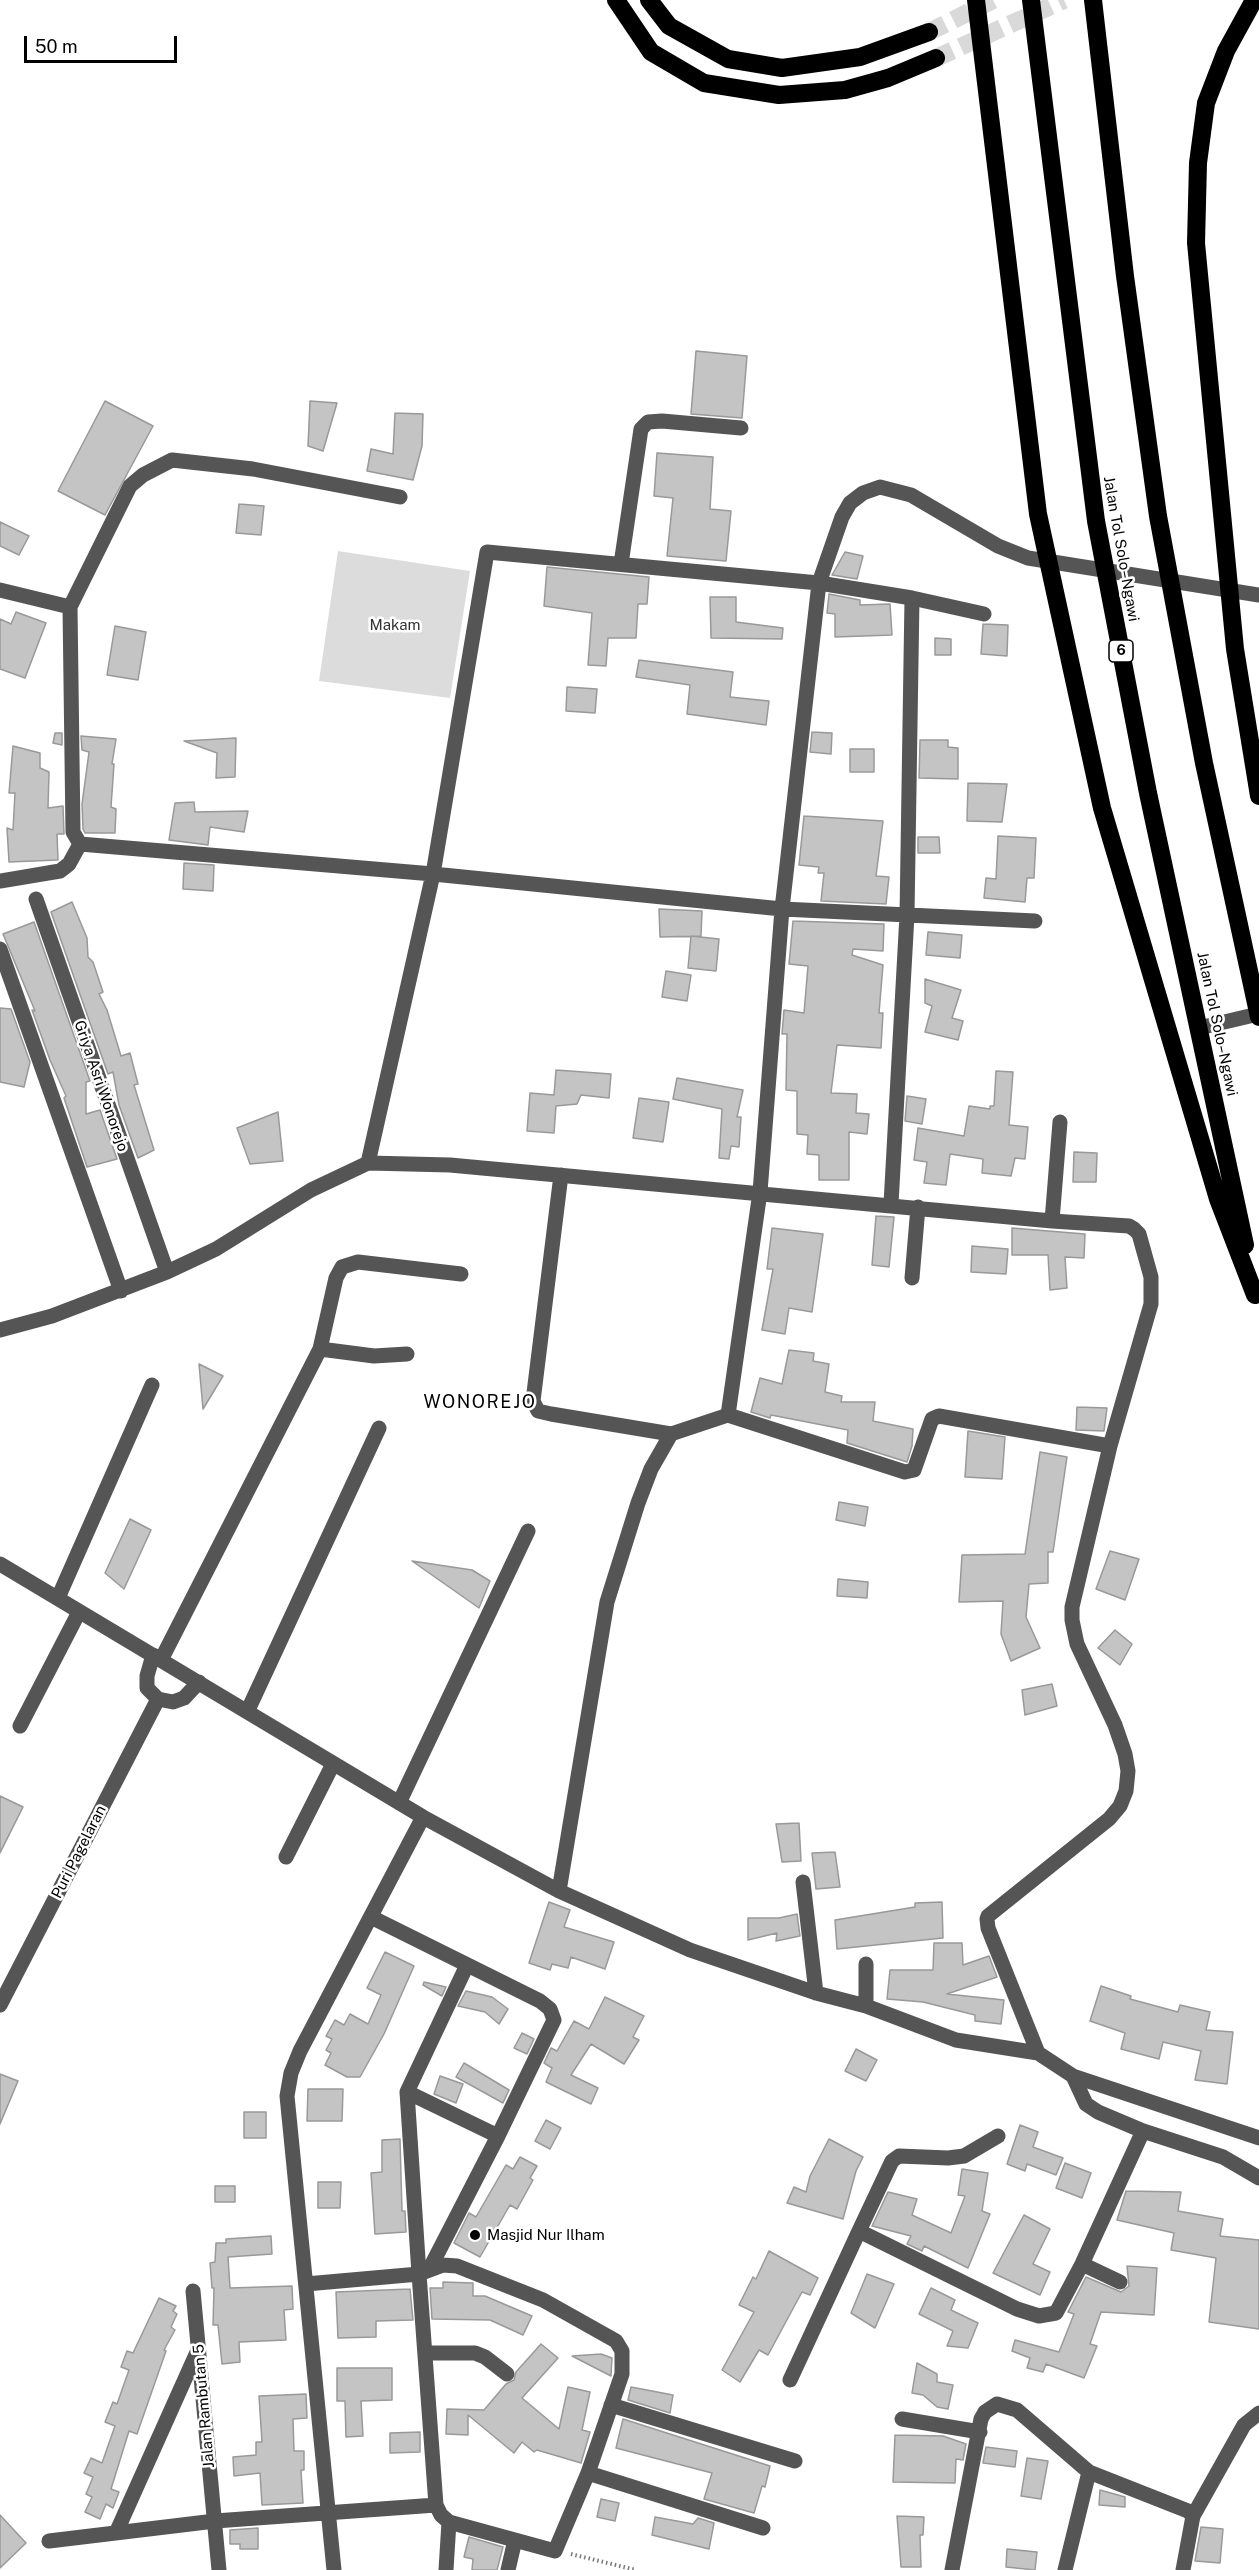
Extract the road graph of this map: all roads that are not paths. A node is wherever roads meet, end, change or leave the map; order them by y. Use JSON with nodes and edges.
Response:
{"nodes":[{"id":1,"x":616,"y":0,"type":"edge"},
{"id":2,"x":649,"y":0,"type":"edge"},
{"id":3,"x":976,"y":0,"type":"edge"},
{"id":4,"x":1031,"y":0,"type":"edge"},
{"id":5,"x":1093,"y":0,"type":"edge"},
{"id":6,"x":1254,"y":0,"type":"edge"},
{"id":7,"x":929,"y":32,"type":"tunnel mouth"},
{"id":8,"x":936,"y":58,"type":"tunnel mouth"},
{"id":9,"x":741,"y":428,"type":"dead end"},
{"id":10,"x":400,"y":497,"type":"dead end"},
{"id":11,"x":621,"y":564,"type":"junction"},
{"id":12,"x":819,"y":583,"type":"junction"},
{"id":13,"x":0,"y":590,"type":"edge"},
{"id":14,"x":1259,"y":595,"type":"edge"},
{"id":15,"x":912,"y":598,"type":"junction"},
{"id":16,"x":70,"y":607,"type":"junction"},
{"id":17,"x":984,"y":614,"type":"dead end"},
{"id":18,"x":1259,"y":796,"type":"edge"},
{"id":19,"x":80,"y":844,"type":"junction"},
{"id":20,"x":433,"y":874,"type":"junction"},
{"id":21,"x":0,"y":881,"type":"edge"},
{"id":22,"x":36,"y":899,"type":"dead end"},
{"id":23,"x":782,"y":909,"type":"junction"},
{"id":24,"x":907,"y":915,"type":"junction"},
{"id":25,"x":1035,"y":921,"type":"dead end"},
{"id":26,"x":0,"y":949,"type":"edge"},
{"id":27,"x":1259,"y":1015,"type":"edge"},
{"id":28,"x":1199,"y":1028,"type":"junction"},
{"id":29,"x":1059,"y":1122,"type":"dead end"},
{"id":30,"x":368,"y":1163,"type":"junction"},
{"id":31,"x":561,"y":1174,"type":"junction"},
{"id":32,"x":760,"y":1192,"type":"junction"},
{"id":33,"x":891,"y":1204,"type":"junction"},
{"id":34,"x":918,"y":1207,"type":"junction"},
{"id":35,"x":1052,"y":1221,"type":"junction"},
{"id":36,"x":167,"y":1272,"type":"junction"},
{"id":37,"x":461,"y":1274,"type":"dead end"},
{"id":38,"x":912,"y":1278,"type":"dead end"},
{"id":39,"x":121,"y":1291,"type":"junction"},
{"id":40,"x":1257,"y":1302,"type":"edge"},
{"id":41,"x":0,"y":1330,"type":"edge"},
{"id":42,"x":320,"y":1349,"type":"junction"},
{"id":43,"x":407,"y":1354,"type":"dead end"},
{"id":44,"x":152,"y":1385,"type":"dead end"},
{"id":45,"x":728,"y":1415,"type":"junction"},
{"id":46,"x":379,"y":1428,"type":"dead end"},
{"id":47,"x":671,"y":1434,"type":"junction"},
{"id":48,"x":1110,"y":1446,"type":"junction"},
{"id":49,"x":528,"y":1531,"type":"dead end"},
{"id":50,"x":0,"y":1564,"type":"edge"},
{"id":51,"x":58,"y":1598,"type":"junction"},
{"id":52,"x":79,"y":1612,"type":"junction"},
{"id":53,"x":157,"y":1658,"type":"junction"},
{"id":54,"x":199,"y":1682,"type":"junction"},
{"id":55,"x":158,"y":1699,"type":"junction"},
{"id":56,"x":248,"y":1710,"type":"junction"},
{"id":57,"x":20,"y":1726,"type":"dead end"},
{"id":58,"x":333,"y":1764,"type":"junction"},
{"id":59,"x":399,"y":1803,"type":"junction"},
{"id":60,"x":423,"y":1817,"type":"junction"},
{"id":61,"x":286,"y":1857,"type":"dead end"},
{"id":62,"x":803,"y":1882,"type":"dead end"},
{"id":63,"x":559,"y":1891,"type":"junction"},
{"id":64,"x":371,"y":1917,"type":"junction"},
{"id":65,"x":866,"y":1964,"type":"dead end"},
{"id":66,"x":467,"y":1965,"type":"junction"},
{"id":67,"x":816,"y":1993,"type":"junction"},
{"id":68,"x":0,"y":2005,"type":"edge"},
{"id":69,"x":866,"y":2006,"type":"junction"},
{"id":70,"x":1038,"y":2053,"type":"junction"},
{"id":71,"x":1073,"y":2076,"type":"junction"},
{"id":72,"x":408,"y":2092,"type":"junction"},
{"id":73,"x":1143,"y":2131,"type":"junction"},
{"id":74,"x":498,"y":2136,"type":"junction"},
{"id":75,"x":998,"y":2136,"type":"dead end"},
{"id":76,"x":1259,"y":2138,"type":"edge"},
{"id":77,"x":1259,"y":2178,"type":"edge"},
{"id":78,"x":859,"y":2231,"type":"junction"},
{"id":79,"x":1082,"y":2264,"type":"junction"},
{"id":80,"x":424,"y":2272,"type":"junction"},
{"id":81,"x":1120,"y":2282,"type":"dead end"},
{"id":82,"x":306,"y":2284,"type":"junction"},
{"id":83,"x":193,"y":2291,"type":"dead end"},
{"id":84,"x":198,"y":2349,"type":"junction"},
{"id":85,"x":426,"y":2353,"type":"junction"},
{"id":86,"x":507,"y":2374,"type":"dead end"},
{"id":87,"x":790,"y":2380,"type":"dead end"},
{"id":88,"x":611,"y":2405,"type":"junction"},
{"id":89,"x":1259,"y":2413,"type":"edge"},
{"id":90,"x":902,"y":2419,"type":"dead end"},
{"id":91,"x":980,"y":2432,"type":"junction"},
{"id":92,"x":795,"y":2461,"type":"dead end"},
{"id":93,"x":1089,"y":2472,"type":"junction"},
{"id":94,"x":588,"y":2473,"type":"junction"},
{"id":95,"x":436,"y":2505,"type":"junction"},
{"id":96,"x":329,"y":2512,"type":"junction"},
{"id":97,"x":1193,"y":2516,"type":"junction"},
{"id":98,"x":215,"y":2521,"type":"junction"},
{"id":99,"x":449,"y":2522,"type":"junction"},
{"id":100,"x":763,"y":2528,"type":"dead end"},
{"id":101,"x":116,"y":2533,"type":"junction"},
{"id":102,"x":515,"y":2540,"type":"junction"},
{"id":103,"x":49,"y":2541,"type":"dead end"},
{"id":104,"x":219,"y":2570,"type":"edge"},
{"id":105,"x":334,"y":2570,"type":"edge"},
{"id":106,"x":446,"y":2570,"type":"edge"},
{"id":107,"x":508,"y":2570,"type":"edge"},
{"id":108,"x":952,"y":2570,"type":"edge"},
{"id":109,"x":1065,"y":2570,"type":"edge"},
{"id":110,"x":1183,"y":2570,"type":"edge"}],
"edges":[{"from":1,"to":8,"type":"highway"},
{"from":2,"to":7,"type":"highway"},
{"from":3,"to":40,"type":"highway"},
{"from":4,"to":28,"type":"highway","name":"Jalan Tol Solo–Ngawi","number":"6"},
{"from":5,"to":27,"type":"highway"},
{"from":6,"to":18,"type":"highway"},
{"from":9,"to":11,"type":"street"},
{"from":10,"to":16,"type":"street"},
{"from":11,"to":12,"type":"street"},
{"from":11,"to":20,"type":"street"},
{"from":12,"to":14,"type":"street"},
{"from":12,"to":15,"type":"street"},
{"from":12,"to":23,"type":"street"},
{"from":13,"to":16,"type":"street"},
{"from":15,"to":17,"type":"street"},
{"from":15,"to":24,"type":"street"},
{"from":16,"to":19,"type":"street"},
{"from":19,"to":20,"type":"street"},
{"from":19,"to":21,"type":"street"},
{"from":20,"to":23,"type":"street"},
{"from":20,"to":30,"type":"street"},
{"from":22,"to":36,"type":"street","name":"Griya Asri Wonorejo"},
{"from":23,"to":24,"type":"street"},
{"from":23,"to":32,"type":"street"},
{"from":24,"to":25,"type":"street"},
{"from":24,"to":33,"type":"street"},
{"from":26,"to":39,"type":"street"},
{"from":27,"to":28,"type":"street"},
{"from":28,"to":40,"type":"highway","name":"Jalan Tol Solo–Ngawi","number":"6"},
{"from":29,"to":35,"type":"street"},
{"from":30,"to":31,"type":"street"},
{"from":30,"to":36,"type":"street"},
{"from":31,"to":32,"type":"street"},
{"from":31,"to":47,"type":"street"},
{"from":32,"to":33,"type":"street"},
{"from":32,"to":45,"type":"street"},
{"from":33,"to":34,"type":"street"},
{"from":34,"to":35,"type":"street"},
{"from":34,"to":38,"type":"street"},
{"from":35,"to":48,"type":"street"},
{"from":36,"to":39,"type":"street"},
{"from":37,"to":42,"type":"street"},
{"from":39,"to":41,"type":"street"},
{"from":42,"to":43,"type":"street"},
{"from":42,"to":53,"type":"street"},
{"from":44,"to":51,"type":"street"},
{"from":45,"to":47,"type":"street"},
{"from":45,"to":48,"type":"street"},
{"from":46,"to":56,"type":"street"},
{"from":47,"to":63,"type":"street"},
{"from":48,"to":70,"type":"street"},
{"from":49,"to":59,"type":"street"},
{"from":50,"to":51,"type":"street"},
{"from":51,"to":52,"type":"street"},
{"from":52,"to":53,"type":"street"},
{"from":52,"to":57,"type":"street"},
{"from":53,"to":54,"type":"street"},
{"from":53,"to":55,"type":"street"},
{"from":54,"to":55,"type":"street"},
{"from":54,"to":56,"type":"street"},
{"from":55,"to":68,"type":"street","name":"Puri Pagelaran"},
{"from":56,"to":58,"type":"street"},
{"from":58,"to":59,"type":"street"},
{"from":58,"to":61,"type":"street"},
{"from":59,"to":60,"type":"street"},
{"from":60,"to":63,"type":"street"},
{"from":60,"to":64,"type":"street"},
{"from":62,"to":67,"type":"street"},
{"from":63,"to":67,"type":"street"},
{"from":64,"to":66,"type":"street"},
{"from":64,"to":82,"type":"street"},
{"from":65,"to":69,"type":"street"},
{"from":66,"to":72,"type":"street"},
{"from":66,"to":74,"type":"street"},
{"from":67,"to":69,"type":"street"},
{"from":69,"to":70,"type":"street"},
{"from":70,"to":71,"type":"street"},
{"from":71,"to":73,"type":"street"},
{"from":71,"to":76,"type":"street"},
{"from":72,"to":74,"type":"street"},
{"from":72,"to":80,"type":"street"},
{"from":73,"to":77,"type":"street"},
{"from":73,"to":79,"type":"street"},
{"from":74,"to":80,"type":"street"},
{"from":75,"to":78,"type":"street"},
{"from":78,"to":79,"type":"street"},
{"from":78,"to":87,"type":"street"},
{"from":79,"to":81,"type":"street"},
{"from":80,"to":82,"type":"street"},
{"from":80,"to":85,"type":"street"},
{"from":80,"to":88,"type":"street"},
{"from":82,"to":96,"type":"street"},
{"from":83,"to":84,"type":"street","name":"Jalan Rambutan 5"},
{"from":84,"to":98,"type":"street","name":"Jalan Rambutan 5"},
{"from":84,"to":101,"type":"street"},
{"from":85,"to":86,"type":"street"},
{"from":85,"to":95,"type":"street"},
{"from":88,"to":92,"type":"street"},
{"from":88,"to":94,"type":"street"},
{"from":89,"to":97,"type":"street"},
{"from":90,"to":91,"type":"street"},
{"from":91,"to":93,"type":"street"},
{"from":91,"to":108,"type":"street"},
{"from":93,"to":97,"type":"street"},
{"from":93,"to":109,"type":"street"},
{"from":94,"to":100,"type":"street"},
{"from":94,"to":102,"type":"street"},
{"from":95,"to":96,"type":"street"},
{"from":95,"to":99,"type":"street"},
{"from":96,"to":98,"type":"street"},
{"from":96,"to":105,"type":"street"},
{"from":97,"to":110,"type":"street"},
{"from":98,"to":101,"type":"street"},
{"from":98,"to":104,"type":"street","name":"Jalan Rambutan 5"},
{"from":99,"to":102,"type":"street"},
{"from":99,"to":106,"type":"street"},
{"from":101,"to":103,"type":"street"},
{"from":102,"to":107,"type":"street"}]}
